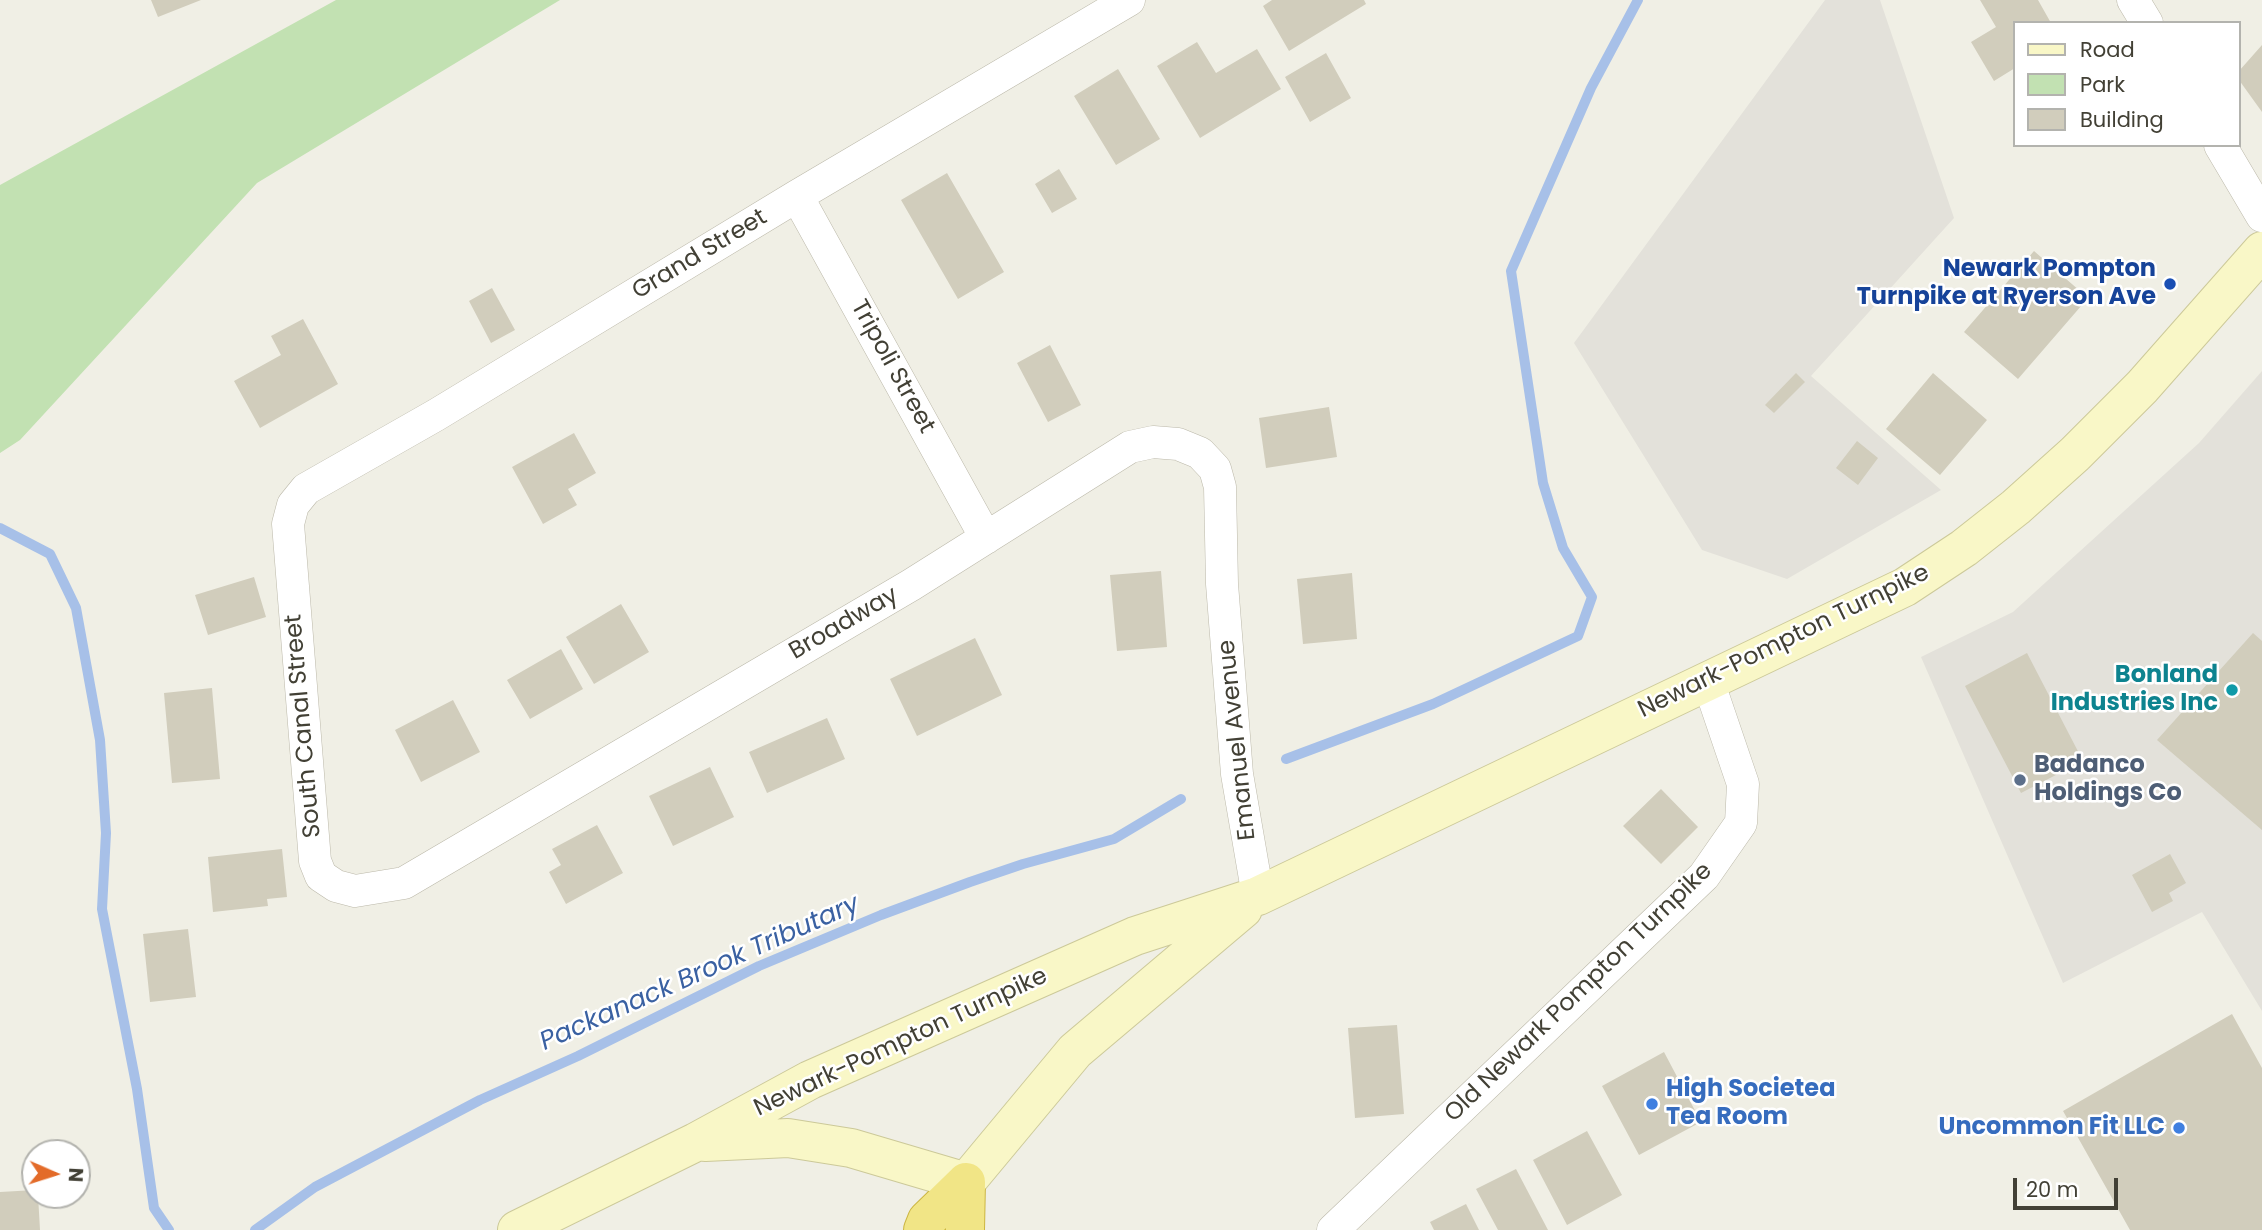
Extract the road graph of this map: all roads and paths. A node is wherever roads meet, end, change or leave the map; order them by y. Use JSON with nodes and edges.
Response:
{"nodes":[{"id":1,"x":1129,"y":0,"type":"edge"},
{"id":2,"x":2133,"y":0,"type":"edge"},
{"id":3,"x":2146,"y":21,"type":"edge"},
{"id":4,"x":2221,"y":147,"type":"edge"},
{"id":5,"x":797,"y":196,"type":"junction"},
{"id":6,"x":2262,"y":216,"type":"edge"},
{"id":7,"x":2262,"y":251,"type":"edge"},
{"id":8,"x":288,"y":524,"type":"joint"},
{"id":9,"x":986,"y":538,"type":"junction"},
{"id":10,"x":1222,"y":584,"type":"joint"},
{"id":11,"x":1708,"y":681,"type":"junction"},
{"id":12,"x":368,"y":889,"type":"joint"},
{"id":13,"x":1258,"y":896,"type":"junction"},
{"id":14,"x":696,"y":1142,"type":"junction"},
{"id":15,"x":966,"y":1182,"type":"junction"},
{"id":16,"x":517,"y":1230,"type":"edge"},
{"id":17,"x":923,"y":1230,"type":"edge"},
{"id":18,"x":965,"y":1230,"type":"edge"},
{"id":19,"x":1333,"y":1230,"type":"edge"}],
"edges":[{"from":1,"to":5,"type":"street","name":"Grand Street"},
{"from":2,"to":3,"type":"street"},
{"from":4,"to":6,"type":"street"},
{"from":5,"to":8,"type":"street","name":"Grand Street"},
{"from":5,"to":9,"type":"street","name":"Tripoli Street"},
{"from":7,"to":11,"type":"main road","name":"Newark-Pompton Turnpike"},
{"from":8,"to":12,"type":"street","name":"South Canal Street"},
{"from":9,"to":10,"type":"street","name":"Broadway"},
{"from":9,"to":12,"type":"street","name":"Broadway"},
{"from":10,"to":13,"type":"street","name":"Emanuel Avenue"},
{"from":11,"to":13,"type":"main road","name":"Newark-Pompton Turnpike"},
{"from":11,"to":19,"type":"street","name":"Old Newark Pompton Turnpike"},
{"from":13,"to":14,"type":"main road","name":"Newark-Pompton Turnpike"},
{"from":13,"to":15,"type":"main road","name":"Newark-Pompton Turnpike"},
{"from":14,"to":15,"type":"main road"},
{"from":14,"to":16,"type":"main road","name":"Newark-Pompton Turnpike"},
{"from":15,"to":17,"type":"highway"},
{"from":15,"to":18,"type":"highway"}]}
